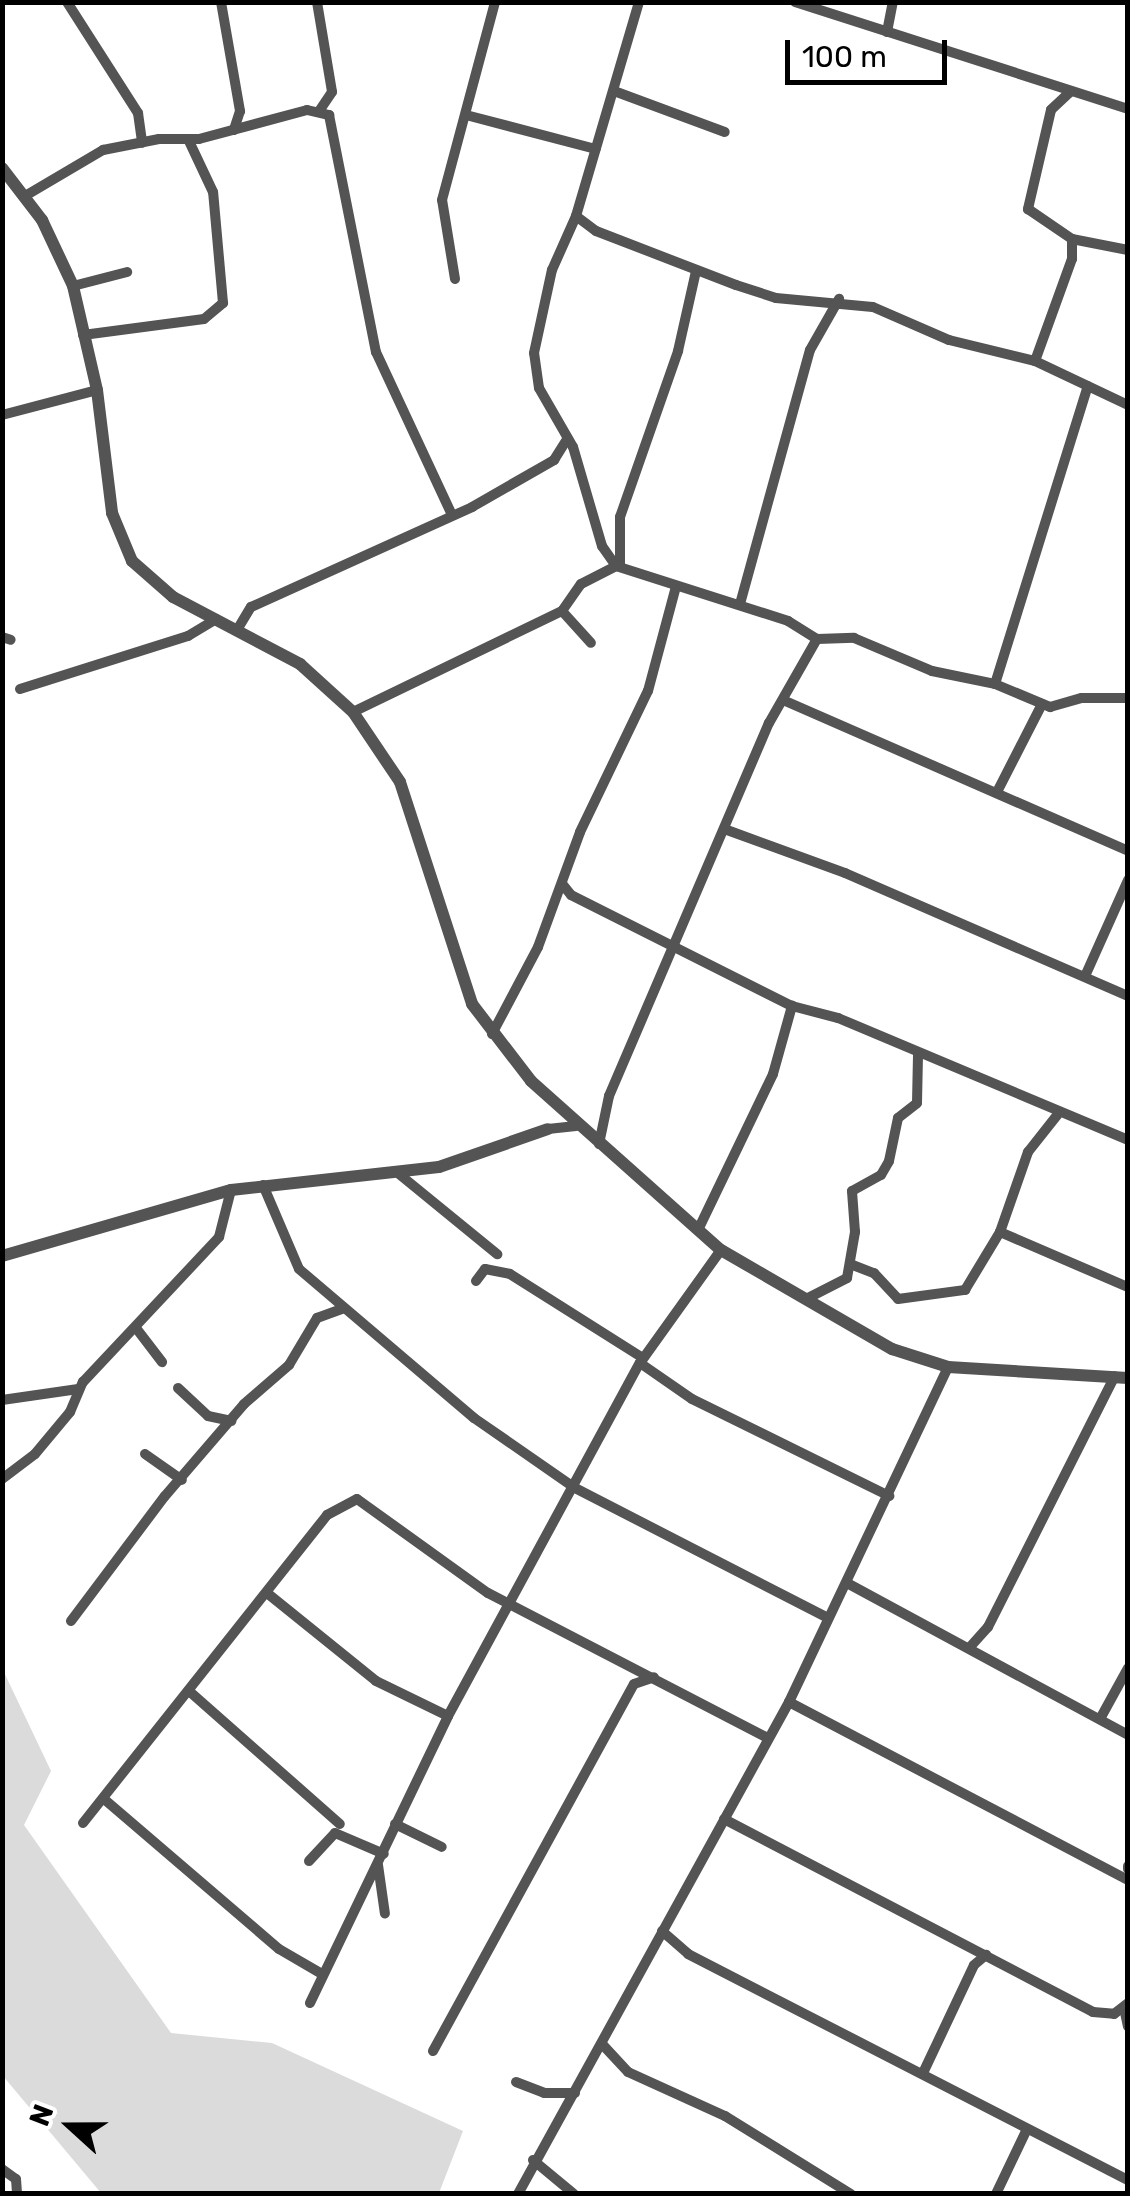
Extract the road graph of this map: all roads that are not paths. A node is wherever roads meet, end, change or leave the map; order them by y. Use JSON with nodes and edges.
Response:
{"nodes":[{"id":1,"x":67,"y":2,"type":"edge"},
{"id":2,"x":222,"y":2,"type":"edge"},
{"id":3,"x":317,"y":2,"type":"edge"},
{"id":4,"x":495,"y":2,"type":"edge"},
{"id":5,"x":638,"y":2,"type":"edge"},
{"id":6,"x":795,"y":2,"type":"edge"},
{"id":7,"x":894,"y":2,"type":"edge"},
{"id":8,"x":887,"y":32,"type":"junction"},
{"id":9,"x":614,"y":91,"type":"junction"},
{"id":10,"x":1070,"y":92,"type":"junction"},
{"id":11,"x":1128,"y":108,"type":"edge"},
{"id":12,"x":320,"y":110,"type":"junction"},
{"id":13,"x":466,"y":114,"type":"junction"},
{"id":14,"x":234,"y":130,"type":"junction"},
{"id":15,"x":726,"y":132,"type":"dead end"},
{"id":16,"x":189,"y":140,"type":"junction"},
{"id":17,"x":142,"y":142,"type":"junction"},
{"id":18,"x":596,"y":149,"type":"junction"},
{"id":19,"x":2,"y":168,"type":"edge"},
{"id":20,"x":25,"y":196,"type":"junction"},
{"id":21,"x":576,"y":216,"type":"junction"},
{"id":22,"x":1072,"y":240,"type":"junction"},
{"id":23,"x":1128,"y":250,"type":"edge"},
{"id":24,"x":696,"y":271,"type":"junction"},
{"id":25,"x":127,"y":272,"type":"dead end"},
{"id":26,"x":456,"y":279,"type":"dead end"},
{"id":27,"x":73,"y":286,"type":"junction"},
{"id":28,"x":838,"y":300,"type":"junction"},
{"id":29,"x":83,"y":335,"type":"junction"},
{"id":30,"x":1035,"y":361,"type":"junction"},
{"id":31,"x":1088,"y":386,"type":"junction"},
{"id":32,"x":98,"y":390,"type":"junction"},
{"id":33,"x":1128,"y":405,"type":"edge"},
{"id":34,"x":2,"y":415,"type":"edge"},
{"id":35,"x":566,"y":441,"type":"junction"},
{"id":36,"x":452,"y":516,"type":"junction"},
{"id":37,"x":619,"y":568,"type":"junction"},
{"id":38,"x":675,"y":590,"type":"junction"},
{"id":39,"x":740,"y":604,"type":"junction"},
{"id":40,"x":562,"y":611,"type":"junction"},
{"id":41,"x":216,"y":619,"type":"junction"},
{"id":42,"x":236,"y":630,"type":"junction"},
{"id":43,"x":818,"y":639,"type":"junction"},
{"id":44,"x":591,"y":643,"type":"dead end"},
{"id":45,"x":995,"y":684,"type":"junction"},
{"id":46,"x":20,"y":689,"type":"dead end"},
{"id":47,"x":1127,"y":697,"type":"edge"},
{"id":48,"x":784,"y":700,"type":"junction"},
{"id":49,"x":1042,"y":704,"type":"junction"},
{"id":50,"x":353,"y":712,"type":"junction"},
{"id":51,"x":996,"y":792,"type":"junction"},
{"id":52,"x":726,"y":830,"type":"junction"},
{"id":53,"x":1128,"y":851,"type":"edge"},
{"id":54,"x":1128,"y":880,"type":"edge"},
{"id":55,"x":564,"y":884,"type":"junction"},
{"id":56,"x":571,"y":895,"type":"junction"},
{"id":57,"x":557,"y":900,"type":"junction"},
{"id":58,"x":677,"y":947,"type":"junction"},
{"id":59,"x":1086,"y":974,"type":"junction"},
{"id":60,"x":1128,"y":996,"type":"edge"},
{"id":61,"x":792,"y":1006,"type":"junction"},
{"id":62,"x":807,"y":1009,"type":"junction"},
{"id":63,"x":791,"y":1019,"type":"junction"},
{"id":64,"x":492,"y":1034,"type":"junction"},
{"id":65,"x":918,"y":1055,"type":"junction"},
{"id":66,"x":559,"y":1107,"type":"junction"},
{"id":67,"x":1058,"y":1114,"type":"junction"},
{"id":68,"x":576,"y":1126,"type":"junction"},
{"id":69,"x":548,"y":1129,"type":"junction"},
{"id":70,"x":1128,"y":1140,"type":"edge"},
{"id":71,"x":598,"y":1145,"type":"junction"},
{"id":72,"x":400,"y":1174,"type":"junction"},
{"id":73,"x":263,"y":1185,"type":"junction"},
{"id":74,"x":231,"y":1190,"type":"junction"},
{"id":75,"x":698,"y":1230,"type":"junction"},
{"id":76,"x":1000,"y":1232,"type":"junction"},
{"id":77,"x":721,"y":1250,"type":"junction"},
{"id":78,"x":497,"y":1254,"type":"dead end"},
{"id":79,"x":2,"y":1256,"type":"edge"},
{"id":80,"x":850,"y":1264,"type":"junction"},
{"id":81,"x":476,"y":1280,"type":"dead end"},
{"id":82,"x":1128,"y":1287,"type":"edge"},
{"id":83,"x":808,"y":1298,"type":"junction"},
{"id":84,"x":332,"y":1299,"type":"junction"},
{"id":85,"x":342,"y":1310,"type":"junction"},
{"id":86,"x":327,"y":1312,"type":"junction"},
{"id":87,"x":136,"y":1328,"type":"junction"},
{"id":88,"x":642,"y":1360,"type":"junction"},
{"id":89,"x":162,"y":1362,"type":"dead end"},
{"id":90,"x":948,"y":1368,"type":"junction"},
{"id":91,"x":1121,"y":1377,"type":"edge"},
{"id":92,"x":178,"y":1388,"type":"dead end"},
{"id":93,"x":78,"y":1389,"type":"junction"},
{"id":94,"x":2,"y":1400,"type":"edge"},
{"id":95,"x":231,"y":1422,"type":"junction"},
{"id":96,"x":145,"y":1454,"type":"dead end"},
{"id":97,"x":2,"y":1480,"type":"edge"},
{"id":98,"x":182,"y":1480,"type":"junction"},
{"id":99,"x":575,"y":1488,"type":"junction"},
{"id":100,"x":889,"y":1496,"type":"junction"},
{"id":101,"x":847,"y":1583,"type":"junction"},
{"id":102,"x":267,"y":1592,"type":"junction"},
{"id":103,"x":512,"y":1603,"type":"junction"},
{"id":104,"x":828,"y":1618,"type":"junction"},
{"id":105,"x":70,"y":1621,"type":"dead end"},
{"id":106,"x":970,"y":1646,"type":"junction"},
{"id":107,"x":1128,"y":1668,"type":"edge"},
{"id":108,"x":655,"y":1677,"type":"junction"},
{"id":109,"x":188,"y":1691,"type":"junction"},
{"id":110,"x":788,"y":1702,"type":"junction"},
{"id":111,"x":448,"y":1716,"type":"junction"},
{"id":112,"x":1100,"y":1719,"type":"junction"},
{"id":113,"x":1128,"y":1736,"type":"edge"},
{"id":114,"x":766,"y":1738,"type":"junction"},
{"id":115,"x":104,"y":1800,"type":"junction"},
{"id":116,"x":724,"y":1819,"type":"junction"},
{"id":117,"x":83,"y":1823,"type":"dead end"},
{"id":118,"x":340,"y":1824,"type":"dead end"},
{"id":119,"x":395,"y":1824,"type":"junction"},
{"id":120,"x":442,"y":1847,"type":"dead end"},
{"id":121,"x":381,"y":1860,"type":"junction"},
{"id":122,"x":309,"y":1861,"type":"dead end"},
{"id":123,"x":1127,"y":1867,"type":"edge"},
{"id":124,"x":1114,"y":1873,"type":"junction"},
{"id":125,"x":1128,"y":1880,"type":"edge"},
{"id":126,"x":385,"y":1914,"type":"dead end"},
{"id":127,"x":662,"y":1931,"type":"junction"},
{"id":128,"x":986,"y":1955,"type":"junction"},
{"id":129,"x":322,"y":1974,"type":"junction"},
{"id":130,"x":310,"y":2002,"type":"dead end"},
{"id":131,"x":1126,"y":2006,"type":"edge"},
{"id":132,"x":1128,"y":2027,"type":"edge"},
{"id":133,"x":602,"y":2044,"type":"junction"},
{"id":134,"x":433,"y":2051,"type":"dead end"},
{"id":135,"x":923,"y":2073,"type":"junction"},
{"id":136,"x":516,"y":2082,"type":"dead end"},
{"id":137,"x":575,"y":2094,"type":"junction"},
{"id":138,"x":1027,"y":2129,"type":"junction"},
{"id":139,"x":533,"y":2160,"type":"junction"},
{"id":140,"x":2,"y":2169,"type":"edge"},
{"id":141,"x":1128,"y":2180,"type":"edge"},
{"id":142,"x":17,"y":2194,"type":"edge"},
{"id":143,"x":518,"y":2194,"type":"edge"},
{"id":144,"x":574,"y":2194,"type":"edge"},
{"id":145,"x":851,"y":2194,"type":"edge"},
{"id":146,"x":996,"y":2194,"type":"edge"}],
"edges":[{"from":1,"to":17,"type":"street"},
{"from":2,"to":14,"type":"street"},
{"from":3,"to":12,"type":"street"},
{"from":4,"to":13,"type":"street"},
{"from":5,"to":9,"type":"street"},
{"from":6,"to":8,"type":"street"},
{"from":7,"to":8,"type":"street"},
{"from":8,"to":10,"type":"street"},
{"from":9,"to":15,"type":"street"},
{"from":9,"to":18,"type":"street"},
{"from":10,"to":11,"type":"street"},
{"from":10,"to":22,"type":"street"},
{"from":12,"to":14,"type":"street"},
{"from":12,"to":36,"type":"street"},
{"from":13,"to":18,"type":"street"},
{"from":13,"to":26,"type":"street"},
{"from":14,"to":16,"type":"street"},
{"from":16,"to":17,"type":"street"},
{"from":16,"to":29,"type":"street"},
{"from":17,"to":20,"type":"street"},
{"from":18,"to":21,"type":"street"},
{"from":19,"to":20,"type":"street"},
{"from":20,"to":27,"type":"street"},
{"from":21,"to":24,"type":"street"},
{"from":21,"to":35,"type":"street"},
{"from":22,"to":23,"type":"street"},
{"from":22,"to":30,"type":"street"},
{"from":24,"to":28,"type":"street"},
{"from":24,"to":37,"type":"street"},
{"from":25,"to":27,"type":"street"},
{"from":27,"to":29,"type":"street"},
{"from":28,"to":30,"type":"street"},
{"from":28,"to":39,"type":"street"},
{"from":29,"to":32,"type":"street"},
{"from":30,"to":31,"type":"street"},
{"from":31,"to":33,"type":"street"},
{"from":31,"to":45,"type":"street"},
{"from":32,"to":34,"type":"street"},
{"from":32,"to":41,"type":"street"},
{"from":35,"to":36,"type":"street"},
{"from":35,"to":37,"type":"street"},
{"from":36,"to":42,"type":"street"},
{"from":37,"to":38,"type":"street"},
{"from":37,"to":40,"type":"street"},
{"from":38,"to":39,"type":"street"},
{"from":38,"to":55,"type":"street"},
{"from":39,"to":43,"type":"street"},
{"from":40,"to":44,"type":"street"},
{"from":40,"to":50,"type":"street"},
{"from":41,"to":42,"type":"street"},
{"from":41,"to":46,"type":"street"},
{"from":42,"to":50,"type":"street"},
{"from":43,"to":45,"type":"street"},
{"from":43,"to":48,"type":"street"},
{"from":45,"to":49,"type":"street"},
{"from":47,"to":49,"type":"street"},
{"from":48,"to":51,"type":"street"},
{"from":48,"to":52,"type":"street"},
{"from":49,"to":51,"type":"street"},
{"from":50,"to":64,"type":"street"},
{"from":51,"to":53,"type":"street"},
{"from":52,"to":58,"type":"street"},
{"from":52,"to":59,"type":"street"},
{"from":54,"to":59,"type":"street"},
{"from":55,"to":56,"type":"street"},
{"from":55,"to":57,"type":"street"},
{"from":56,"to":57,"type":"street"},
{"from":56,"to":58,"type":"street"},
{"from":57,"to":64,"type":"street"},
{"from":58,"to":61,"type":"street"},
{"from":58,"to":71,"type":"street"},
{"from":59,"to":60,"type":"street"},
{"from":61,"to":62,"type":"street"},
{"from":61,"to":63,"type":"street"},
{"from":62,"to":63,"type":"street"},
{"from":62,"to":65,"type":"street"},
{"from":63,"to":75,"type":"street"},
{"from":64,"to":66,"type":"street"},
{"from":65,"to":67,"type":"street"},
{"from":65,"to":80,"type":"street"},
{"from":66,"to":68,"type":"street"},
{"from":66,"to":69,"type":"street"},
{"from":67,"to":70,"type":"street"},
{"from":67,"to":76,"type":"street"},
{"from":68,"to":69,"type":"street"},
{"from":68,"to":71,"type":"street"},
{"from":69,"to":72,"type":"street"},
{"from":71,"to":75,"type":"street"},
{"from":72,"to":73,"type":"street"},
{"from":72,"to":78,"type":"street"},
{"from":73,"to":74,"type":"street"},
{"from":73,"to":84,"type":"street"},
{"from":74,"to":79,"type":"street"},
{"from":74,"to":87,"type":"street"},
{"from":75,"to":77,"type":"street"},
{"from":76,"to":80,"type":"street"},
{"from":76,"to":82,"type":"street"},
{"from":77,"to":83,"type":"street"},
{"from":77,"to":88,"type":"street"},
{"from":80,"to":83,"type":"street"},
{"from":81,"to":88,"type":"street"},
{"from":83,"to":90,"type":"street"},
{"from":84,"to":85,"type":"street"},
{"from":84,"to":86,"type":"street"},
{"from":85,"to":86,"type":"street"},
{"from":85,"to":99,"type":"street"},
{"from":86,"to":95,"type":"street"},
{"from":87,"to":89,"type":"street"},
{"from":87,"to":93,"type":"street"},
{"from":88,"to":99,"type":"street"},
{"from":88,"to":100,"type":"street"},
{"from":90,"to":91,"type":"street"},
{"from":90,"to":100,"type":"street"},
{"from":91,"to":106,"type":"street"},
{"from":92,"to":95,"type":"street"},
{"from":93,"to":94,"type":"street"},
{"from":93,"to":97,"type":"street"},
{"from":95,"to":98,"type":"street"},
{"from":96,"to":98,"type":"street"},
{"from":98,"to":105,"type":"street"},
{"from":99,"to":103,"type":"street"},
{"from":99,"to":104,"type":"street"},
{"from":100,"to":101,"type":"street"},
{"from":101,"to":104,"type":"street"},
{"from":101,"to":106,"type":"street"},
{"from":102,"to":103,"type":"street"},
{"from":102,"to":109,"type":"street"},
{"from":102,"to":111,"type":"street"},
{"from":103,"to":108,"type":"street"},
{"from":103,"to":111,"type":"street"},
{"from":104,"to":110,"type":"street"},
{"from":106,"to":112,"type":"street"},
{"from":107,"to":112,"type":"street"},
{"from":108,"to":114,"type":"street"},
{"from":108,"to":134,"type":"street"},
{"from":109,"to":115,"type":"street"},
{"from":109,"to":118,"type":"street"},
{"from":110,"to":114,"type":"street"},
{"from":110,"to":124,"type":"street"},
{"from":111,"to":119,"type":"street"},
{"from":112,"to":113,"type":"street"},
{"from":114,"to":116,"type":"street"},
{"from":115,"to":117,"type":"street"},
{"from":115,"to":129,"type":"street"},
{"from":116,"to":127,"type":"street"},
{"from":116,"to":128,"type":"street"},
{"from":119,"to":120,"type":"street"},
{"from":119,"to":121,"type":"street"},
{"from":121,"to":122,"type":"street"},
{"from":121,"to":126,"type":"street"},
{"from":121,"to":129,"type":"street"},
{"from":123,"to":124,"type":"street"},
{"from":124,"to":125,"type":"street"},
{"from":127,"to":133,"type":"street"},
{"from":127,"to":135,"type":"street"},
{"from":128,"to":131,"type":"street"},
{"from":128,"to":135,"type":"street"},
{"from":129,"to":130,"type":"street"},
{"from":131,"to":132,"type":"street"},
{"from":133,"to":137,"type":"street"},
{"from":133,"to":145,"type":"street"},
{"from":135,"to":138,"type":"street"},
{"from":136,"to":137,"type":"street"},
{"from":137,"to":139,"type":"street"},
{"from":138,"to":141,"type":"street"},
{"from":138,"to":146,"type":"street"},
{"from":139,"to":143,"type":"street"},
{"from":139,"to":144,"type":"street"},
{"from":140,"to":142,"type":"street"}]}
